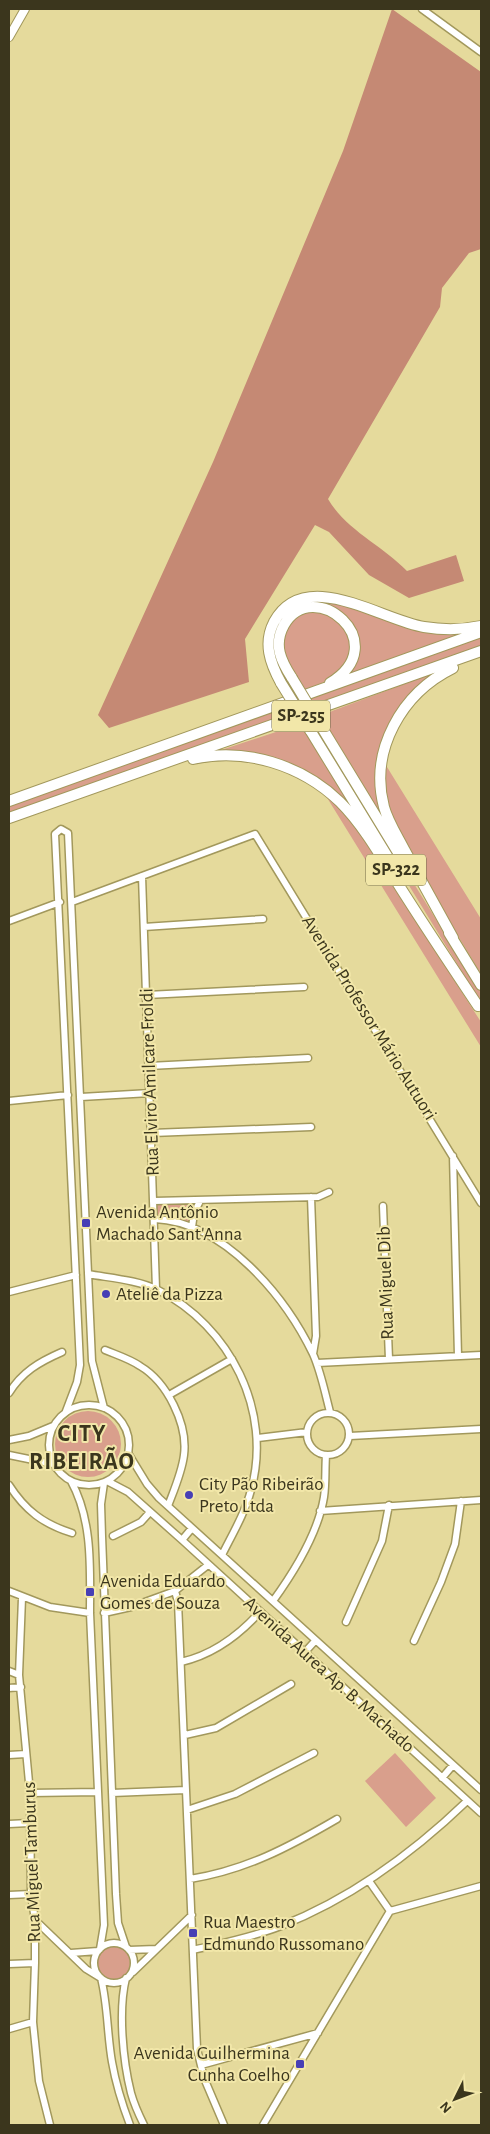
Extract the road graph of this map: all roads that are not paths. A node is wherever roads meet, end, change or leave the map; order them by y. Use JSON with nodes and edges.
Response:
{"nodes":[{"id":1,"x":422,"y":9,"type":"edge"},
{"id":2,"x":23,"y":11,"type":"edge"},
{"id":3,"x":9,"y":37,"type":"edge"},
{"id":4,"x":481,"y":52,"type":"edge"},
{"id":5,"x":481,"y":626,"type":"edge"},
{"id":6,"x":481,"y":632,"type":"edge"},
{"id":7,"x":481,"y":653,"type":"edge"},
{"id":8,"x":314,"y":694,"type":"junction"},
{"id":9,"x":120,"y":780,"type":"junction"},
{"id":10,"x":9,"y":801,"type":"edge"},
{"id":11,"x":9,"y":818,"type":"edge"},
{"id":12,"x":57,"y":865,"type":"junction"},
{"id":13,"x":70,"y":865,"type":"junction"},
{"id":14,"x":142,"y":876,"type":"junction"},
{"id":15,"x":60,"y":902,"type":"junction"},
{"id":16,"x":72,"y":902,"type":"junction"},
{"id":17,"x":263,"y":919,"type":"dead end"},
{"id":18,"x":9,"y":921,"type":"edge"},
{"id":19,"x":144,"y":927,"type":"junction"},
{"id":20,"x":452,"y":938,"type":"junction"},
{"id":21,"x":481,"y":985,"type":"edge"},
{"id":22,"x":304,"y":987,"type":"dead end"},
{"id":23,"x":147,"y":995,"type":"junction"},
{"id":24,"x":76,"y":1000,"type":"junction"},
{"id":25,"x":64,"y":1001,"type":"junction"},
{"id":26,"x":480,"y":1008,"type":"edge"},
{"id":27,"x":308,"y":1058,"type":"dead end"},
{"id":28,"x":149,"y":1066,"type":"junction"},
{"id":29,"x":150,"y":1094,"type":"junction"},
{"id":30,"x":68,"y":1095,"type":"junction"},
{"id":31,"x":81,"y":1097,"type":"junction"},
{"id":32,"x":9,"y":1101,"type":"edge"},
{"id":33,"x":311,"y":1127,"type":"dead end"},
{"id":34,"x":152,"y":1133,"type":"junction"},
{"id":35,"x":453,"y":1156,"type":"junction"},
{"id":36,"x":84,"y":1186,"type":"junction"},
{"id":37,"x":72,"y":1187,"type":"junction"},
{"id":38,"x":329,"y":1192,"type":"dead end"},
{"id":39,"x":311,"y":1197,"type":"junction"},
{"id":40,"x":154,"y":1201,"type":"junction"},
{"id":41,"x":200,"y":1201,"type":"junction"},
{"id":42,"x":481,"y":1203,"type":"edge"},
{"id":43,"x":383,"y":1206,"type":"dead end"},
{"id":44,"x":155,"y":1218,"type":"junction"},
{"id":45,"x":192,"y":1227,"type":"junction"},
{"id":46,"x":88,"y":1274,"type":"junction"},
{"id":47,"x":76,"y":1275,"type":"junction"},
{"id":48,"x":156,"y":1289,"type":"junction"},
{"id":49,"x":9,"y":1292,"type":"edge"},
{"id":50,"x":78,"y":1316,"type":"junction"},
{"id":51,"x":90,"y":1316,"type":"junction"},
{"id":52,"x":106,"y":1350,"type":"dead end"},
{"id":53,"x":62,"y":1352,"type":"dead end"},
{"id":54,"x":313,"y":1354,"type":"junction"},
{"id":55,"x":481,"y":1355,"type":"edge"},
{"id":56,"x":458,"y":1356,"type":"junction"},
{"id":57,"x":232,"y":1359,"type":"junction"},
{"id":58,"x":389,"y":1359,"type":"junction"},
{"id":59,"x":317,"y":1363,"type":"junction"},
{"id":60,"x":9,"y":1393,"type":"edge"},
{"id":61,"x":169,"y":1395,"type":"junction"},
{"id":62,"x":104,"y":1408,"type":"junction"},
{"id":63,"x":66,"y":1411,"type":"junction"},
{"id":64,"x":330,"y":1412,"type":"junction"},
{"id":65,"x":53,"y":1426,"type":"junction"},
{"id":66,"x":481,"y":1429,"type":"edge"},
{"id":67,"x":307,"y":1432,"type":"junction"},
{"id":68,"x":350,"y":1436,"type":"junction"},
{"id":69,"x":258,"y":1438,"type":"junction"},
{"id":70,"x":9,"y":1440,"type":"edge"},
{"id":71,"x":128,"y":1452,"type":"junction"},
{"id":72,"x":9,"y":1454,"type":"edge"},
{"id":73,"x":326,"y":1455,"type":"junction"},
{"id":74,"x":53,"y":1464,"type":"junction"},
{"id":75,"x":71,"y":1481,"type":"junction"},
{"id":76,"x":106,"y":1482,"type":"junction"},
{"id":77,"x":9,"y":1485,"type":"edge"},
{"id":78,"x":481,"y":1500,"type":"edge"},
{"id":79,"x":461,"y":1501,"type":"junction"},
{"id":80,"x":389,"y":1505,"type":"junction"},
{"id":81,"x":168,"y":1506,"type":"junction"},
{"id":82,"x":320,"y":1510,"type":"junction"},
{"id":83,"x":150,"y":1512,"type":"junction"},
{"id":84,"x":192,"y":1528,"type":"junction"},
{"id":85,"x":72,"y":1533,"type":"dead end"},
{"id":86,"x":113,"y":1536,"type":"dead end"},
{"id":87,"x":182,"y":1540,"type":"junction"},
{"id":88,"x":222,"y":1555,"type":"junction"},
{"id":89,"x":208,"y":1566,"type":"junction"},
{"id":90,"x":103,"y":1574,"type":"junction"},
{"id":91,"x":90,"y":1575,"type":"junction"},
{"id":92,"x":9,"y":1591,"type":"edge"},
{"id":93,"x":175,"y":1591,"type":"junction"},
{"id":94,"x":22,"y":1598,"type":"junction"},
{"id":95,"x":273,"y":1601,"type":"junction"},
{"id":96,"x":259,"y":1612,"type":"junction"},
{"id":97,"x":90,"y":1613,"type":"junction"},
{"id":98,"x":104,"y":1613,"type":"junction"},
{"id":99,"x":346,"y":1622,"type":"dead end"},
{"id":100,"x":315,"y":1641,"type":"junction"},
{"id":101,"x":414,"y":1641,"type":"dead end"},
{"id":102,"x":305,"y":1652,"type":"junction"},
{"id":103,"x":181,"y":1662,"type":"junction"},
{"id":104,"x":9,"y":1671,"type":"edge"},
{"id":105,"x":19,"y":1674,"type":"junction"},
{"id":106,"x":291,"y":1684,"type":"dead end"},
{"id":107,"x":9,"y":1688,"type":"edge"},
{"id":108,"x":21,"y":1688,"type":"junction"},
{"id":109,"x":108,"y":1702,"type":"junction"},
{"id":110,"x":95,"y":1703,"type":"junction"},
{"id":111,"x":185,"y":1735,"type":"junction"},
{"id":112,"x":314,"y":1753,"type":"dead end"},
{"id":113,"x":26,"y":1754,"type":"junction"},
{"id":114,"x":9,"y":1755,"type":"edge"},
{"id":115,"x":453,"y":1765,"type":"junction"},
{"id":116,"x":442,"y":1778,"type":"junction"},
{"id":117,"x":481,"y":1789,"type":"edge"},
{"id":118,"x":186,"y":1790,"type":"junction"},
{"id":119,"x":98,"y":1792,"type":"junction"},
{"id":120,"x":30,"y":1793,"type":"junction"},
{"id":121,"x":112,"y":1793,"type":"junction"},
{"id":122,"x":467,"y":1801,"type":"junction"},
{"id":123,"x":187,"y":1810,"type":"junction"},
{"id":124,"x":481,"y":1813,"type":"edge"},
{"id":125,"x":337,"y":1819,"type":"dead end"},
{"id":126,"x":29,"y":1823,"type":"junction"},
{"id":127,"x":9,"y":1824,"type":"edge"},
{"id":128,"x":102,"y":1876,"type":"junction"},
{"id":129,"x":116,"y":1876,"type":"junction"},
{"id":130,"x":190,"y":1879,"type":"junction"},
{"id":131,"x":369,"y":1881,"type":"junction"},
{"id":132,"x":481,"y":1886,"type":"edge"},
{"id":133,"x":31,"y":1894,"type":"junction"},
{"id":134,"x":9,"y":1895,"type":"edge"},
{"id":135,"x":390,"y":1911,"type":"junction"},
{"id":136,"x":192,"y":1914,"type":"junction"},
{"id":137,"x":35,"y":1920,"type":"junction"},
{"id":138,"x":127,"y":1949,"type":"junction"},
{"id":139,"x":156,"y":1949,"type":"junction"},
{"id":140,"x":99,"y":1950,"type":"junction"},
{"id":141,"x":193,"y":1950,"type":"junction"},
{"id":142,"x":70,"y":1953,"type":"junction"},
{"id":143,"x":36,"y":1963,"type":"junction"},
{"id":144,"x":9,"y":1964,"type":"edge"},
{"id":145,"x":127,"y":1977,"type":"junction"},
{"id":146,"x":101,"y":1978,"type":"junction"},
{"id":147,"x":33,"y":2022,"type":"junction"},
{"id":148,"x":9,"y":2029,"type":"edge"},
{"id":149,"x":318,"y":2033,"type":"junction"},
{"id":150,"x":304,"y":2036,"type":"junction"},
{"id":151,"x":313,"y":2041,"type":"junction"},
{"id":152,"x":201,"y":2066,"type":"junction"},
{"id":153,"x":131,"y":2094,"type":"junction"},
{"id":154,"x":119,"y":2098,"type":"junction"},
{"id":155,"x":50,"y":2125,"type":"edge"},
{"id":156,"x":130,"y":2125,"type":"edge"},
{"id":157,"x":144,"y":2125,"type":"edge"},
{"id":158,"x":224,"y":2125,"type":"edge"},
{"id":159,"x":263,"y":2125,"type":"edge"}],
"edges":[{"from":1,"to":4,"type":"street"},
{"from":2,"to":3,"type":"main road"},
{"from":5,"to":26,"type":"highway","number":"SP-322","bridge":true},
{"from":6,"to":8,"type":"highway","number":"SP-255"},
{"from":7,"to":9,"type":"highway","number":"SP-255"},
{"from":7,"to":20,"type":"highway"},
{"from":8,"to":10,"type":"highway","number":"SP-255"},
{"from":8,"to":20,"type":"highway","number":"SP-322","bridge":true},
{"from":9,"to":11,"type":"highway","number":"SP-255"},
{"from":9,"to":26,"type":"highway"},
{"from":12,"to":13,"type":"street"},
{"from":12,"to":13,"type":"street"},
{"from":12,"to":15,"type":"street"},
{"from":13,"to":16,"type":"street"},
{"from":14,"to":16,"type":"street"},
{"from":14,"to":19,"type":"street","name":"Rua Elviro Amilcare Froldi"},
{"from":14,"to":35,"type":"street","name":"Avenida Professor Mário Autuori"},
{"from":15,"to":18,"type":"street"},
{"from":15,"to":25,"type":"street"},
{"from":16,"to":24,"type":"street"},
{"from":17,"to":19,"type":"street"},
{"from":19,"to":23,"type":"street","name":"Rua Elviro Amilcare Froldi"},
{"from":20,"to":21,"type":"highway","number":"SP-322"},
{"from":22,"to":23,"type":"street"},
{"from":23,"to":28,"type":"street","name":"Rua Elviro Amilcare Froldi"},
{"from":24,"to":25,"type":"street"},
{"from":24,"to":31,"type":"street"},
{"from":25,"to":30,"type":"street"},
{"from":27,"to":28,"type":"street"},
{"from":28,"to":29,"type":"street","name":"Rua Elviro Amilcare Froldi"},
{"from":29,"to":31,"type":"street"},
{"from":29,"to":34,"type":"street","name":"Rua Elviro Amilcare Froldi"},
{"from":30,"to":32,"type":"street"},
{"from":30,"to":37,"type":"street"},
{"from":31,"to":36,"type":"street"},
{"from":33,"to":34,"type":"street"},
{"from":34,"to":40,"type":"street","name":"Rua Elviro Amilcare Froldi"},
{"from":35,"to":42,"type":"street","name":"Avenida Professor Mário Autuori"},
{"from":35,"to":56,"type":"street"},
{"from":36,"to":37,"type":"street"},
{"from":36,"to":46,"type":"street"},
{"from":37,"to":47,"type":"street"},
{"from":38,"to":39,"type":"street"},
{"from":39,"to":41,"type":"street"},
{"from":39,"to":54,"type":"street"},
{"from":40,"to":41,"type":"street"},
{"from":40,"to":44,"type":"street","name":"Rua Elviro Amilcare Froldi"},
{"from":41,"to":45,"type":"street"},
{"from":43,"to":58,"type":"street","name":"Rua Miguel Dib"},
{"from":44,"to":45,"type":"street"},
{"from":44,"to":48,"type":"street","name":"Rua Elviro Amilcare Froldi"},
{"from":45,"to":54,"type":"street"},
{"from":46,"to":48,"type":"street"},
{"from":46,"to":51,"type":"street"},
{"from":47,"to":49,"type":"street"},
{"from":47,"to":50,"type":"street"},
{"from":48,"to":57,"type":"street"},
{"from":50,"to":51,"type":"street"},
{"from":50,"to":63,"type":"street"},
{"from":51,"to":62,"type":"street"},
{"from":52,"to":61,"type":"street"},
{"from":53,"to":60,"type":"street"},
{"from":54,"to":59,"type":"street"},
{"from":55,"to":56,"type":"street"},
{"from":56,"to":58,"type":"street"},
{"from":57,"to":61,"type":"street"},
{"from":57,"to":69,"type":"street"},
{"from":58,"to":59,"type":"street"},
{"from":59,"to":64,"type":"street"},
{"from":61,"to":81,"type":"street"},
{"from":62,"to":63,"type":"street"},
{"from":62,"to":71,"type":"street"},
{"from":63,"to":65,"type":"street"},
{"from":64,"to":67,"type":"street"},
{"from":64,"to":68,"type":"street"},
{"from":65,"to":70,"type":"street"},
{"from":65,"to":74,"type":"street"},
{"from":66,"to":68,"type":"street"},
{"from":67,"to":69,"type":"street"},
{"from":67,"to":73,"type":"street"},
{"from":68,"to":73,"type":"street"},
{"from":69,"to":88,"type":"street"},
{"from":71,"to":76,"type":"street"},
{"from":71,"to":81,"type":"street","name":"Avenida Aurea Ap. B. Machado"},
{"from":72,"to":74,"type":"street"},
{"from":73,"to":82,"type":"street"},
{"from":74,"to":75,"type":"street"},
{"from":75,"to":76,"type":"street"},
{"from":75,"to":91,"type":"street"},
{"from":76,"to":83,"type":"street","name":"Avenida Aurea Ap. B. Machado"},
{"from":76,"to":90,"type":"street"},
{"from":77,"to":85,"type":"street"},
{"from":78,"to":79,"type":"street"},
{"from":79,"to":80,"type":"street"},
{"from":79,"to":101,"type":"street"},
{"from":80,"to":82,"type":"street"},
{"from":80,"to":99,"type":"street"},
{"from":81,"to":84,"type":"street","name":"Avenida Aurea Ap. B. Machado"},
{"from":82,"to":95,"type":"street"},
{"from":83,"to":86,"type":"street"},
{"from":83,"to":87,"type":"street","name":"Avenida Aurea Ap. B. Machado"},
{"from":84,"to":87,"type":"street"},
{"from":84,"to":88,"type":"street","name":"Avenida Aurea Ap. B. Machado"},
{"from":87,"to":89,"type":"street","name":"Avenida Aurea Ap. B. Machado"},
{"from":88,"to":95,"type":"street","name":"Avenida Aurea Ap. B. Machado"},
{"from":89,"to":93,"type":"street"},
{"from":89,"to":96,"type":"street","name":"Avenida Aurea Ap. B. Machado"},
{"from":90,"to":91,"type":"street"},
{"from":90,"to":98,"type":"street"},
{"from":91,"to":97,"type":"street"},
{"from":92,"to":94,"type":"street"},
{"from":93,"to":98,"type":"street"},
{"from":93,"to":103,"type":"street"},
{"from":94,"to":97,"type":"street"},
{"from":94,"to":105,"type":"street","name":"Rua Miguel Tamburus"},
{"from":95,"to":100,"type":"street","name":"Avenida Aurea Ap. B. Machado"},
{"from":96,"to":102,"type":"street","name":"Avenida Aurea Ap. B. Machado"},
{"from":96,"to":103,"type":"street"},
{"from":97,"to":110,"type":"street"},
{"from":98,"to":109,"type":"street"},
{"from":100,"to":102,"type":"street"},
{"from":100,"to":115,"type":"street","name":"Avenida Aurea Ap. B. Machado"},
{"from":102,"to":116,"type":"street","name":"Avenida Aurea Ap. B. Machado"},
{"from":103,"to":111,"type":"street"},
{"from":104,"to":105,"type":"street"},
{"from":105,"to":108,"type":"street","name":"Rua Miguel Tamburus"},
{"from":106,"to":111,"type":"street"},
{"from":107,"to":108,"type":"street"},
{"from":108,"to":113,"type":"street","name":"Rua Miguel Tamburus"},
{"from":109,"to":110,"type":"street"},
{"from":109,"to":121,"type":"street"},
{"from":110,"to":119,"type":"street"},
{"from":111,"to":118,"type":"street"},
{"from":112,"to":123,"type":"street"},
{"from":113,"to":114,"type":"street"},
{"from":113,"to":120,"type":"street","name":"Rua Miguel Tamburus"},
{"from":115,"to":116,"type":"street"},
{"from":115,"to":117,"type":"street","name":"Avenida Aurea Ap. B. Machado"},
{"from":116,"to":122,"type":"street","name":"Avenida Aurea Ap. B. Machado"},
{"from":118,"to":121,"type":"street"},
{"from":118,"to":123,"type":"street"},
{"from":119,"to":120,"type":"street"},
{"from":119,"to":128,"type":"street"},
{"from":120,"to":126,"type":"street","name":"Rua Miguel Tamburus"},
{"from":121,"to":129,"type":"street"},
{"from":122,"to":124,"type":"street","name":"Avenida Aurea Ap. B. Machado"},
{"from":122,"to":131,"type":"street"},
{"from":123,"to":130,"type":"street"},
{"from":125,"to":130,"type":"street"},
{"from":126,"to":127,"type":"street"},
{"from":126,"to":133,"type":"street","name":"Rua Miguel Tamburus"},
{"from":128,"to":129,"type":"street"},
{"from":128,"to":140,"type":"street"},
{"from":129,"to":138,"type":"street"},
{"from":130,"to":136,"type":"street"},
{"from":131,"to":135,"type":"street"},
{"from":131,"to":141,"type":"street"},
{"from":132,"to":135,"type":"street"},
{"from":133,"to":134,"type":"street"},
{"from":133,"to":137,"type":"street","name":"Rua Miguel Tamburus"},
{"from":135,"to":149,"type":"street"},
{"from":136,"to":139,"type":"street"},
{"from":136,"to":141,"type":"street"},
{"from":137,"to":142,"type":"street"},
{"from":137,"to":143,"type":"street","name":"Rua Miguel Tamburus"},
{"from":138,"to":139,"type":"street"},
{"from":138,"to":140,"type":"street"},
{"from":138,"to":145,"type":"street"},
{"from":139,"to":145,"type":"street"},
{"from":140,"to":142,"type":"street"},
{"from":140,"to":146,"type":"street"},
{"from":141,"to":152,"type":"street"},
{"from":142,"to":146,"type":"street"},
{"from":143,"to":144,"type":"street"},
{"from":143,"to":147,"type":"street","name":"Rua Miguel Tamburus"},
{"from":145,"to":146,"type":"street"},
{"from":145,"to":153,"type":"street"},
{"from":146,"to":154,"type":"street"},
{"from":147,"to":148,"type":"street"},
{"from":147,"to":155,"type":"street","name":"Rua Miguel Tamburus"},
{"from":149,"to":150,"type":"street"},
{"from":149,"to":151,"type":"street"},
{"from":150,"to":151,"type":"street"},
{"from":150,"to":152,"type":"street"},
{"from":151,"to":159,"type":"street"},
{"from":152,"to":158,"type":"street"},
{"from":153,"to":154,"type":"street"},
{"from":153,"to":157,"type":"street"},
{"from":154,"to":156,"type":"street"}]}
